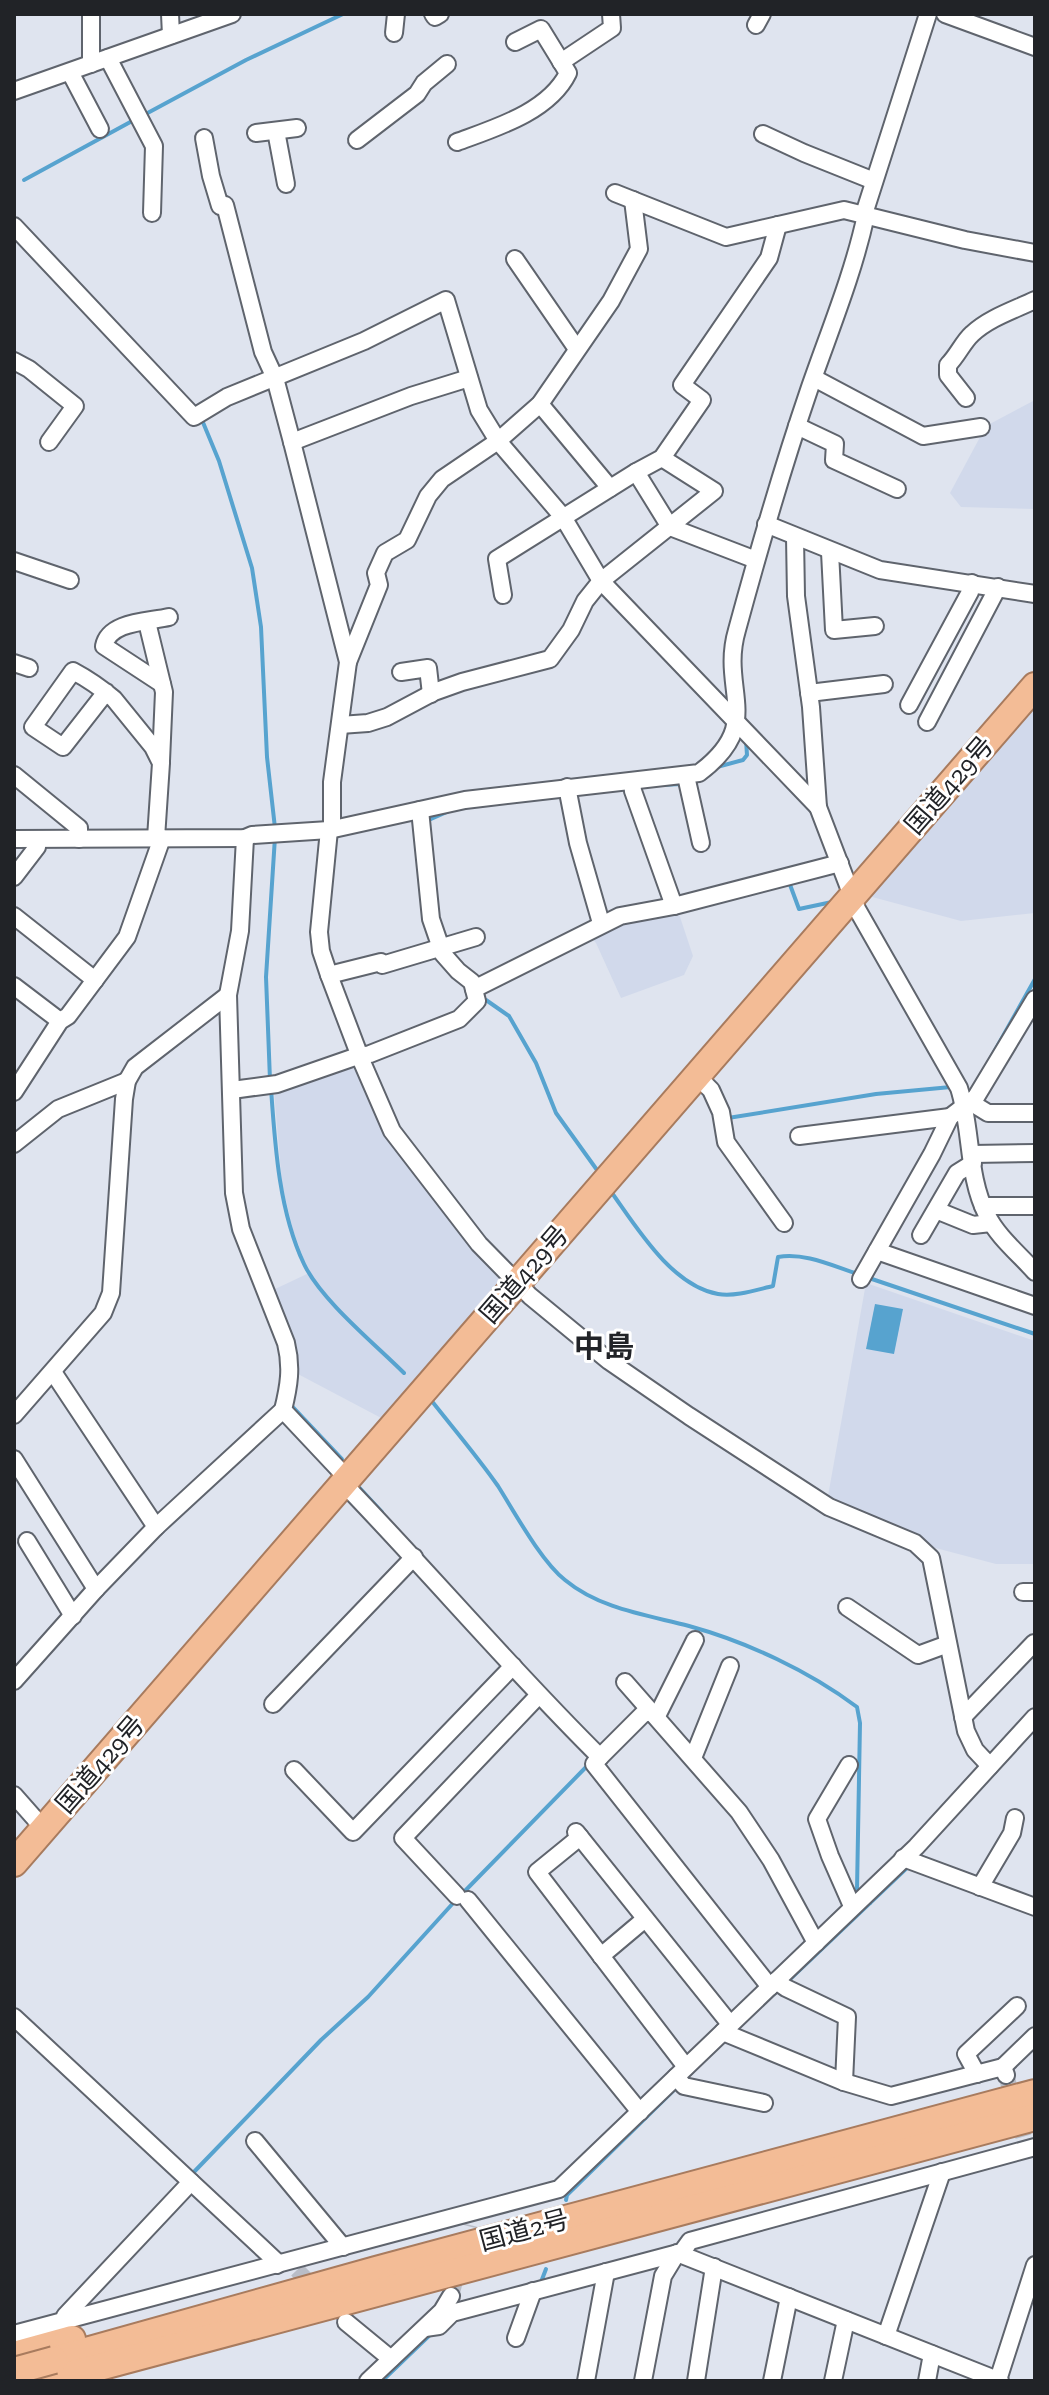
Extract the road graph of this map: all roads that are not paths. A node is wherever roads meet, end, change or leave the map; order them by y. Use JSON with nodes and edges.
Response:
{"nodes":[{"id":1,"x":91,"y":14,"type":"edge"},
{"id":2,"x":170,"y":14,"type":"edge"},
{"id":3,"x":232,"y":14,"type":"edge"},
{"id":4,"x":396,"y":14,"type":"edge"},
{"id":5,"x":433,"y":14,"type":"edge"},
{"id":6,"x":440,"y":14,"type":"edge"},
{"id":7,"x":611,"y":14,"type":"edge"},
{"id":8,"x":928,"y":14,"type":"edge"},
{"id":9,"x":945,"y":14,"type":"edge"},
{"id":10,"x":394,"y":33,"type":"dead end"},
{"id":11,"x":171,"y":35,"type":"junction"},
{"id":12,"x":515,"y":42,"type":"dead end"},
{"id":13,"x":1035,"y":47,"type":"edge"},
{"id":14,"x":108,"y":58,"type":"junction"},
{"id":15,"x":561,"y":62,"type":"junction"},
{"id":16,"x":91,"y":64,"type":"junction"},
{"id":17,"x":447,"y":64,"type":"dead end"},
{"id":18,"x":70,"y":72,"type":"junction"},
{"id":19,"x":14,"y":91,"type":"edge"},
{"id":20,"x":297,"y":128,"type":"dead end"},
{"id":21,"x":100,"y":129,"type":"dead end"},
{"id":22,"x":276,"y":131,"type":"junction"},
{"id":23,"x":256,"y":133,"type":"dead end"},
{"id":24,"x":763,"y":134,"type":"dead end"},
{"id":25,"x":204,"y":138,"type":"dead end"},
{"id":26,"x":357,"y":140,"type":"dead end"},
{"id":27,"x":457,"y":142,"type":"dead end"},
{"id":28,"x":874,"y":181,"type":"junction"},
{"id":29,"x":286,"y":184,"type":"dead end"},
{"id":30,"x":615,"y":193,"type":"dead end"},
{"id":31,"x":633,"y":200,"type":"junction"},
{"id":32,"x":152,"y":213,"type":"dead end"},
{"id":33,"x":865,"y":215,"type":"junction"},
{"id":34,"x":778,"y":225,"type":"junction"},
{"id":35,"x":14,"y":226,"type":"edge"},
{"id":36,"x":1034,"y":255,"type":"edge"},
{"id":37,"x":515,"y":259,"type":"dead end"},
{"id":38,"x":1035,"y":300,"type":"edge"},
{"id":39,"x":577,"y":349,"type":"junction"},
{"id":40,"x":14,"y":361,"type":"edge"},
{"id":41,"x":275,"y":378,"type":"junction"},
{"id":42,"x":469,"y":378,"type":"junction"},
{"id":43,"x":817,"y":380,"type":"junction"},
{"id":44,"x":966,"y":398,"type":"dead end"},
{"id":45,"x":540,"y":404,"type":"junction"},
{"id":46,"x":981,"y":427,"type":"dead end"},
{"id":47,"x":801,"y":428,"type":"junction"},
{"id":48,"x":498,"y":441,"type":"junction"},
{"id":49,"x":49,"y":442,"type":"dead end"},
{"id":50,"x":292,"y":442,"type":"junction"},
{"id":51,"x":662,"y":458,"type":"junction"},
{"id":52,"x":636,"y":472,"type":"junction"},
{"id":53,"x":610,"y":488,"type":"junction"},
{"id":54,"x":897,"y":489,"type":"dead end"},
{"id":55,"x":563,"y":517,"type":"junction"},
{"id":56,"x":770,"y":526,"type":"junction"},
{"id":57,"x":670,"y":527,"type":"junction"},
{"id":58,"x":795,"y":537,"type":"junction"},
{"id":59,"x":830,"y":552,"type":"junction"},
{"id":60,"x":756,"y":560,"type":"junction"},
{"id":61,"x":14,"y":561,"type":"edge"},
{"id":62,"x":70,"y":580,"type":"dead end"},
{"id":63,"x":601,"y":581,"type":"junction"},
{"id":64,"x":972,"y":583,"type":"junction"},
{"id":65,"x":998,"y":587,"type":"junction"},
{"id":66,"x":1035,"y":594,"type":"edge"},
{"id":67,"x":503,"y":595,"type":"dead end"},
{"id":68,"x":169,"y":617,"type":"dead end"},
{"id":69,"x":147,"y":622,"type":"junction"},
{"id":70,"x":875,"y":626,"type":"dead end"},
{"id":71,"x":348,"y":662,"type":"junction"},
{"id":72,"x":401,"y":672,"type":"dead end"},
{"id":73,"x":162,"y":684,"type":"junction"},
{"id":74,"x":884,"y":684,"type":"dead end"},
{"id":75,"x":1035,"y":686,"type":"edge"},
{"id":76,"x":106,"y":692,"type":"junction"},
{"id":77,"x":809,"y":693,"type":"junction"},
{"id":78,"x":431,"y":694,"type":"junction"},
{"id":79,"x":909,"y":705,"type":"dead end"},
{"id":80,"x":927,"y":722,"type":"dead end"},
{"id":81,"x":738,"y":723,"type":"junction"},
{"id":82,"x":340,"y":725,"type":"junction"},
{"id":83,"x":161,"y":763,"type":"junction"},
{"id":84,"x":14,"y":775,"type":"edge"},
{"id":85,"x":687,"y":781,"type":"junction"},
{"id":86,"x":632,"y":786,"type":"junction"},
{"id":87,"x":568,"y":791,"type":"junction"},
{"id":88,"x":818,"y":807,"type":"junction"},
{"id":89,"x":420,"y":810,"type":"junction"},
{"id":90,"x":331,"y":827,"type":"junction"},
{"id":91,"x":159,"y":838,"type":"junction"},
{"id":92,"x":245,"y":838,"type":"junction"},
{"id":93,"x":14,"y":839,"type":"edge"},
{"id":94,"x":38,"y":839,"type":"junction"},
{"id":95,"x":79,"y":839,"type":"junction"},
{"id":96,"x":701,"y":843,"type":"dead end"},
{"id":97,"x":840,"y":863,"type":"junction"},
{"id":98,"x":14,"y":877,"type":"edge"},
{"id":99,"x":852,"y":896,"type":"junction"},
{"id":100,"x":674,"y":906,"type":"junction"},
{"id":101,"x":14,"y":916,"type":"edge"},
{"id":102,"x":601,"y":923,"type":"junction"},
{"id":103,"x":476,"y":937,"type":"dead end"},
{"id":104,"x":440,"y":948,"type":"junction"},
{"id":105,"x":329,"y":975,"type":"junction"},
{"id":106,"x":95,"y":980,"type":"junction"},
{"id":107,"x":14,"y":986,"type":"edge"},
{"id":108,"x":474,"y":989,"type":"junction"},
{"id":109,"x":228,"y":995,"type":"junction"},
{"id":110,"x":1035,"y":999,"type":"edge"},
{"id":111,"x":60,"y":1021,"type":"junction"},
{"id":112,"x":360,"y":1059,"type":"junction"},
{"id":113,"x":696,"y":1075,"type":"junction"},
{"id":114,"x":127,"y":1081,"type":"junction"},
{"id":115,"x":232,"y":1090,"type":"junction"},
{"id":116,"x":14,"y":1092,"type":"edge"},
{"id":117,"x":967,"y":1104,"type":"junction"},
{"id":118,"x":1035,"y":1113,"type":"edge"},
{"id":119,"x":950,"y":1117,"type":"junction"},
{"id":120,"x":799,"y":1136,"type":"dead end"},
{"id":121,"x":14,"y":1144,"type":"edge"},
{"id":122,"x":1035,"y":1153,"type":"edge"},
{"id":123,"x":973,"y":1158,"type":"junction"},
{"id":124,"x":983,"y":1206,"type":"junction"},
{"id":125,"x":1035,"y":1206,"type":"edge"},
{"id":126,"x":936,"y":1210,"type":"junction"},
{"id":127,"x":784,"y":1223,"type":"dead end"},
{"id":128,"x":991,"y":1223,"type":"junction"},
{"id":129,"x":921,"y":1235,"type":"dead end"},
{"id":130,"x":879,"y":1252,"type":"junction"},
{"id":131,"x":1035,"y":1272,"type":"edge"},
{"id":132,"x":862,"y":1277,"type":"dead end"},
{"id":133,"x":516,"y":1282,"type":"junction"},
{"id":134,"x":1035,"y":1306,"type":"edge"},
{"id":135,"x":53,"y":1372,"type":"junction"},
{"id":136,"x":283,"y":1410,"type":"junction"},
{"id":137,"x":14,"y":1415,"type":"edge"},
{"id":138,"x":14,"y":1459,"type":"edge"},
{"id":139,"x":344,"y":1480,"type":"junction"},
{"id":140,"x":156,"y":1527,"type":"junction"},
{"id":141,"x":27,"y":1541,"type":"dead end"},
{"id":142,"x":414,"y":1557,"type":"junction"},
{"id":143,"x":96,"y":1589,"type":"junction"},
{"id":144,"x":847,"y":1607,"type":"dead end"},
{"id":145,"x":73,"y":1616,"type":"junction"},
{"id":146,"x":695,"y":1640,"type":"dead end"},
{"id":147,"x":1034,"y":1643,"type":"edge"},
{"id":148,"x":948,"y":1644,"type":"junction"},
{"id":149,"x":513,"y":1666,"type":"junction"},
{"id":150,"x":730,"y":1666,"type":"dead end"},
{"id":151,"x":14,"y":1681,"type":"edge"},
{"id":152,"x":625,"y":1682,"type":"dead end"},
{"id":153,"x":538,"y":1696,"type":"junction"},
{"id":154,"x":273,"y":1704,"type":"dead end"},
{"id":155,"x":654,"y":1714,"type":"junction"},
{"id":156,"x":963,"y":1717,"type":"junction"},
{"id":157,"x":1035,"y":1717,"type":"edge"},
{"id":158,"x":600,"y":1757,"type":"junction"},
{"id":159,"x":693,"y":1758,"type":"junction"},
{"id":160,"x":849,"y":1765,"type":"dead end"},
{"id":161,"x":990,"y":1766,"type":"junction"},
{"id":162,"x":294,"y":1770,"type":"dead end"},
{"id":163,"x":14,"y":1795,"type":"edge"},
{"id":164,"x":1015,"y":1818,"type":"dead end"},
{"id":165,"x":44,"y":1829,"type":"junction"},
{"id":166,"x":909,"y":1861,"type":"junction"},
{"id":167,"x":14,"y":1863,"type":"edge"},
{"id":168,"x":980,"y":1887,"type":"junction"},
{"id":169,"x":859,"y":1899,"type":"junction"},
{"id":170,"x":1035,"y":1907,"type":"edge"},
{"id":171,"x":645,"y":1919,"type":"junction"},
{"id":172,"x":816,"y":1943,"type":"junction"},
{"id":173,"x":601,"y":1956,"type":"junction"},
{"id":174,"x":778,"y":1985,"type":"junction"},
{"id":175,"x":1017,"y":2006,"type":"dead end"},
{"id":176,"x":14,"y":2017,"type":"edge"},
{"id":177,"x":728,"y":2032,"type":"junction"},
{"id":178,"x":1035,"y":2036,"type":"edge"},
{"id":179,"x":977,"y":2074,"type":"junction"},
{"id":180,"x":681,"y":2077,"type":"junction"},
{"id":181,"x":844,"y":2082,"type":"junction"},
{"id":182,"x":1035,"y":2093,"type":"edge"},
{"id":183,"x":764,"y":2103,"type":"dead end"},
{"id":184,"x":640,"y":2112,"type":"junction"},
{"id":185,"x":255,"y":2141,"type":"dead end"},
{"id":186,"x":1031,"y":2141,"type":"edge"},
{"id":187,"x":942,"y":2172,"type":"junction"},
{"id":188,"x":189,"y":2179,"type":"junction"},
{"id":189,"x":343,"y":2247,"type":"junction"},
{"id":190,"x":677,"y":2253,"type":"junction"},
{"id":191,"x":289,"y":2265,"type":"junction"},
{"id":192,"x":1035,"y":2265,"type":"edge"},
{"id":193,"x":714,"y":2267,"type":"junction"},
{"id":194,"x":376,"y":2270,"type":"junction"},
{"id":195,"x":606,"y":2272,"type":"junction"},
{"id":196,"x":420,"y":2283,"type":"junction"},
{"id":197,"x":533,"y":2291,"type":"junction"},
{"id":198,"x":451,"y":2296,"type":"tunnel mouth"},
{"id":199,"x":789,"y":2297,"type":"junction"},
{"id":200,"x":65,"y":2320,"type":"junction"},
{"id":201,"x":846,"y":2320,"type":"junction"},
{"id":202,"x":346,"y":2322,"type":"dead end"},
{"id":203,"x":430,"y":2327,"type":"junction"},
{"id":204,"x":14,"y":2334,"type":"edge"},
{"id":205,"x":886,"y":2336,"type":"junction"},
{"id":206,"x":516,"y":2338,"type":"dead end"},
{"id":207,"x":932,"y":2354,"type":"junction"},
{"id":208,"x":14,"y":2355,"type":"edge"},
{"id":209,"x":48,"y":2357,"type":"edge"},
{"id":210,"x":391,"y":2359,"type":"junction"},
{"id":211,"x":14,"y":2371,"type":"edge"},
{"id":212,"x":371,"y":2380,"type":"edge"},
{"id":213,"x":94,"y":2381,"type":"edge"},
{"id":214,"x":586,"y":2381,"type":"edge"},
{"id":215,"x":643,"y":2381,"type":"edge"},
{"id":216,"x":696,"y":2381,"type":"edge"},
{"id":217,"x":772,"y":2381,"type":"edge"},
{"id":218,"x":833,"y":2381,"type":"edge"},
{"id":219,"x":927,"y":2381,"type":"edge"},
{"id":220,"x":999,"y":2381,"type":"edge"}],
"edges":[{"from":1,"to":16,"type":"street"},
{"from":2,"to":11,"type":"street"},
{"from":3,"to":11,"type":"street"},
{"from":4,"to":10,"type":"street"},
{"from":5,"to":6,"type":"street"},
{"from":7,"to":15,"type":"street"},
{"from":8,"to":28,"type":"street"},
{"from":9,"to":13,"type":"street"},
{"from":11,"to":14,"type":"street"},
{"from":12,"to":15,"type":"street"},
{"from":14,"to":16,"type":"street"},
{"from":14,"to":32,"type":"street"},
{"from":15,"to":27,"type":"street"},
{"from":16,"to":18,"type":"street"},
{"from":17,"to":26,"type":"street"},
{"from":18,"to":19,"type":"street"},
{"from":18,"to":21,"type":"street"},
{"from":20,"to":22,"type":"street"},
{"from":22,"to":23,"type":"street"},
{"from":22,"to":29,"type":"street"},
{"from":24,"to":28,"type":"street"},
{"from":25,"to":41,"type":"street"},
{"from":28,"to":33,"type":"street"},
{"from":30,"to":31,"type":"street"},
{"from":31,"to":34,"type":"street"},
{"from":31,"to":39,"type":"street"},
{"from":33,"to":34,"type":"street"},
{"from":33,"to":36,"type":"street"},
{"from":33,"to":43,"type":"street"},
{"from":34,"to":51,"type":"street"},
{"from":35,"to":41,"type":"street"},
{"from":37,"to":39,"type":"street"},
{"from":38,"to":44,"type":"street"},
{"from":39,"to":45,"type":"street"},
{"from":40,"to":49,"type":"street"},
{"from":41,"to":42,"type":"street"},
{"from":41,"to":50,"type":"street"},
{"from":42,"to":48,"type":"street"},
{"from":42,"to":50,"type":"street"},
{"from":43,"to":46,"type":"street"},
{"from":43,"to":47,"type":"street"},
{"from":45,"to":48,"type":"street"},
{"from":45,"to":53,"type":"street"},
{"from":47,"to":54,"type":"street"},
{"from":47,"to":56,"type":"street"},
{"from":48,"to":55,"type":"street"},
{"from":48,"to":71,"type":"street"},
{"from":50,"to":71,"type":"street"},
{"from":51,"to":52,"type":"street"},
{"from":51,"to":57,"type":"street"},
{"from":52,"to":53,"type":"street"},
{"from":52,"to":57,"type":"street"},
{"from":53,"to":55,"type":"street"},
{"from":55,"to":63,"type":"street"},
{"from":55,"to":67,"type":"street"},
{"from":56,"to":58,"type":"street"},
{"from":56,"to":60,"type":"street"},
{"from":57,"to":60,"type":"street"},
{"from":57,"to":63,"type":"street"},
{"from":58,"to":59,"type":"street"},
{"from":58,"to":77,"type":"street"},
{"from":59,"to":64,"type":"street"},
{"from":59,"to":70,"type":"street"},
{"from":60,"to":81,"type":"street"},
{"from":61,"to":62,"type":"street"},
{"from":63,"to":78,"type":"street"},
{"from":63,"to":81,"type":"street"},
{"from":64,"to":65,"type":"street"},
{"from":64,"to":79,"type":"street"},
{"from":65,"to":66,"type":"street"},
{"from":65,"to":80,"type":"street"},
{"from":68,"to":69,"type":"street"},
{"from":69,"to":73,"type":"street"},
{"from":69,"to":73,"type":"street"},
{"from":71,"to":82,"type":"street"},
{"from":72,"to":78,"type":"street"},
{"from":73,"to":83,"type":"street"},
{"from":74,"to":77,"type":"street"},
{"from":75,"to":99,"type":"highway","name":"国道429号"},
{"from":76,"to":76,"type":"street"},
{"from":76,"to":83,"type":"street"},
{"from":77,"to":88,"type":"street"},
{"from":78,"to":82,"type":"street"},
{"from":81,"to":85,"type":"street"},
{"from":81,"to":88,"type":"street"},
{"from":82,"to":90,"type":"street"},
{"from":83,"to":91,"type":"street"},
{"from":84,"to":95,"type":"street"},
{"from":85,"to":86,"type":"street"},
{"from":85,"to":96,"type":"street"},
{"from":86,"to":87,"type":"street"},
{"from":86,"to":100,"type":"street"},
{"from":87,"to":89,"type":"street"},
{"from":87,"to":102,"type":"street"},
{"from":88,"to":97,"type":"street"},
{"from":89,"to":90,"type":"street"},
{"from":89,"to":104,"type":"street"},
{"from":90,"to":92,"type":"street"},
{"from":90,"to":105,"type":"street"},
{"from":91,"to":92,"type":"street"},
{"from":91,"to":95,"type":"street"},
{"from":91,"to":106,"type":"street"},
{"from":92,"to":109,"type":"street"},
{"from":93,"to":94,"type":"street"},
{"from":94,"to":95,"type":"street"},
{"from":94,"to":98,"type":"street"},
{"from":97,"to":99,"type":"street"},
{"from":97,"to":100,"type":"street"},
{"from":99,"to":113,"type":"highway","name":"国道429号"},
{"from":99,"to":117,"type":"street"},
{"from":100,"to":102,"type":"street"},
{"from":101,"to":106,"type":"street"},
{"from":102,"to":108,"type":"street"},
{"from":103,"to":104,"type":"street"},
{"from":104,"to":105,"type":"street"},
{"from":104,"to":108,"type":"street"},
{"from":105,"to":112,"type":"street"},
{"from":106,"to":111,"type":"street"},
{"from":107,"to":111,"type":"street"},
{"from":108,"to":112,"type":"street"},
{"from":109,"to":114,"type":"street"},
{"from":109,"to":115,"type":"street"},
{"from":110,"to":117,"type":"street"},
{"from":111,"to":116,"type":"street"},
{"from":112,"to":115,"type":"street"},
{"from":112,"to":133,"type":"street"},
{"from":113,"to":127,"type":"street"},
{"from":113,"to":133,"type":"highway","name":"国道429号"},
{"from":114,"to":121,"type":"street"},
{"from":114,"to":135,"type":"street"},
{"from":115,"to":136,"type":"street"},
{"from":117,"to":118,"type":"street"},
{"from":117,"to":119,"type":"street"},
{"from":117,"to":123,"type":"street"},
{"from":119,"to":120,"type":"street"},
{"from":119,"to":130,"type":"street"},
{"from":122,"to":123,"type":"street"},
{"from":123,"to":124,"type":"street"},
{"from":123,"to":126,"type":"street"},
{"from":124,"to":125,"type":"street"},
{"from":124,"to":128,"type":"street"},
{"from":126,"to":128,"type":"street"},
{"from":126,"to":129,"type":"street"},
{"from":128,"to":131,"type":"street"},
{"from":130,"to":132,"type":"street"},
{"from":130,"to":134,"type":"street"},
{"from":133,"to":139,"type":"highway","name":"国道429号"},
{"from":133,"to":148,"type":"street"},
{"from":135,"to":137,"type":"street"},
{"from":135,"to":140,"type":"street"},
{"from":136,"to":139,"type":"street"},
{"from":136,"to":140,"type":"street"},
{"from":138,"to":143,"type":"street"},
{"from":139,"to":142,"type":"street"},
{"from":139,"to":165,"type":"highway","name":"国道429号"},
{"from":140,"to":143,"type":"street"},
{"from":141,"to":145,"type":"street"},
{"from":142,"to":149,"type":"street"},
{"from":142,"to":154,"type":"street"},
{"from":143,"to":145,"type":"street"},
{"from":144,"to":148,"type":"street"},
{"from":145,"to":151,"type":"street"},
{"from":146,"to":155,"type":"street"},
{"from":147,"to":156,"type":"street"},
{"from":148,"to":156,"type":"street"},
{"from":149,"to":153,"type":"street"},
{"from":149,"to":162,"type":"street"},
{"from":150,"to":159,"type":"street"},
{"from":152,"to":155,"type":"street"},
{"from":153,"to":158,"type":"street"},
{"from":153,"to":184,"type":"street"},
{"from":155,"to":158,"type":"street"},
{"from":155,"to":159,"type":"street"},
{"from":156,"to":161,"type":"street"},
{"from":157,"to":161,"type":"street"},
{"from":158,"to":174,"type":"street"},
{"from":159,"to":172,"type":"street"},
{"from":160,"to":169,"type":"street"},
{"from":161,"to":166,"type":"street"},
{"from":163,"to":165,"type":"street"},
{"from":164,"to":168,"type":"street"},
{"from":165,"to":167,"type":"highway","name":"国道429号"},
{"from":166,"to":168,"type":"street"},
{"from":166,"to":169,"type":"street"},
{"from":168,"to":170,"type":"street"},
{"from":169,"to":172,"type":"street"},
{"from":171,"to":173,"type":"street"},
{"from":171,"to":173,"type":"street"},
{"from":171,"to":177,"type":"street"},
{"from":172,"to":174,"type":"street"},
{"from":173,"to":180,"type":"street"},
{"from":174,"to":177,"type":"street"},
{"from":174,"to":181,"type":"street"},
{"from":175,"to":179,"type":"street"},
{"from":176,"to":188,"type":"street"},
{"from":177,"to":180,"type":"street"},
{"from":177,"to":181,"type":"street"},
{"from":178,"to":179,"type":"street"},
{"from":179,"to":181,"type":"street"},
{"from":180,"to":183,"type":"street"},
{"from":180,"to":184,"type":"street"},
{"from":182,"to":194,"type":"highway","name":"国道2号"},
{"from":184,"to":189,"type":"street"},
{"from":185,"to":189,"type":"street"},
{"from":186,"to":187,"type":"street"},
{"from":186,"to":196,"type":"highway","name":"国道2号"},
{"from":187,"to":190,"type":"street"},
{"from":187,"to":205,"type":"street"},
{"from":188,"to":191,"type":"street"},
{"from":188,"to":200,"type":"street"},
{"from":189,"to":191,"type":"street"},
{"from":190,"to":193,"type":"street"},
{"from":190,"to":195,"type":"street"},
{"from":190,"to":215,"type":"street"},
{"from":191,"to":200,"type":"street"},
{"from":192,"to":220,"type":"street"},
{"from":193,"to":199,"type":"street"},
{"from":193,"to":216,"type":"street"},
{"from":194,"to":208,"type":"highway"},
{"from":194,"to":209,"type":"highway","name":"国道2号"},
{"from":195,"to":197,"type":"street"},
{"from":195,"to":214,"type":"street"},
{"from":196,"to":209,"type":"highway","name":"国道2号"},
{"from":196,"to":213,"type":"highway"},
{"from":197,"to":203,"type":"street"},
{"from":197,"to":206,"type":"street"},
{"from":198,"to":203,"type":"street"},
{"from":199,"to":201,"type":"street"},
{"from":199,"to":217,"type":"street"},
{"from":200,"to":209,"type":"street"},
{"from":201,"to":205,"type":"street"},
{"from":201,"to":218,"type":"street"},
{"from":202,"to":210,"type":"street"},
{"from":203,"to":210,"type":"street"},
{"from":204,"to":209,"type":"street"},
{"from":205,"to":207,"type":"street"},
{"from":207,"to":219,"type":"street"},
{"from":207,"to":220,"type":"street"},
{"from":209,"to":211,"type":"highway","name":"国道2号","bridge":true},
{"from":210,"to":212,"type":"street"}]}
